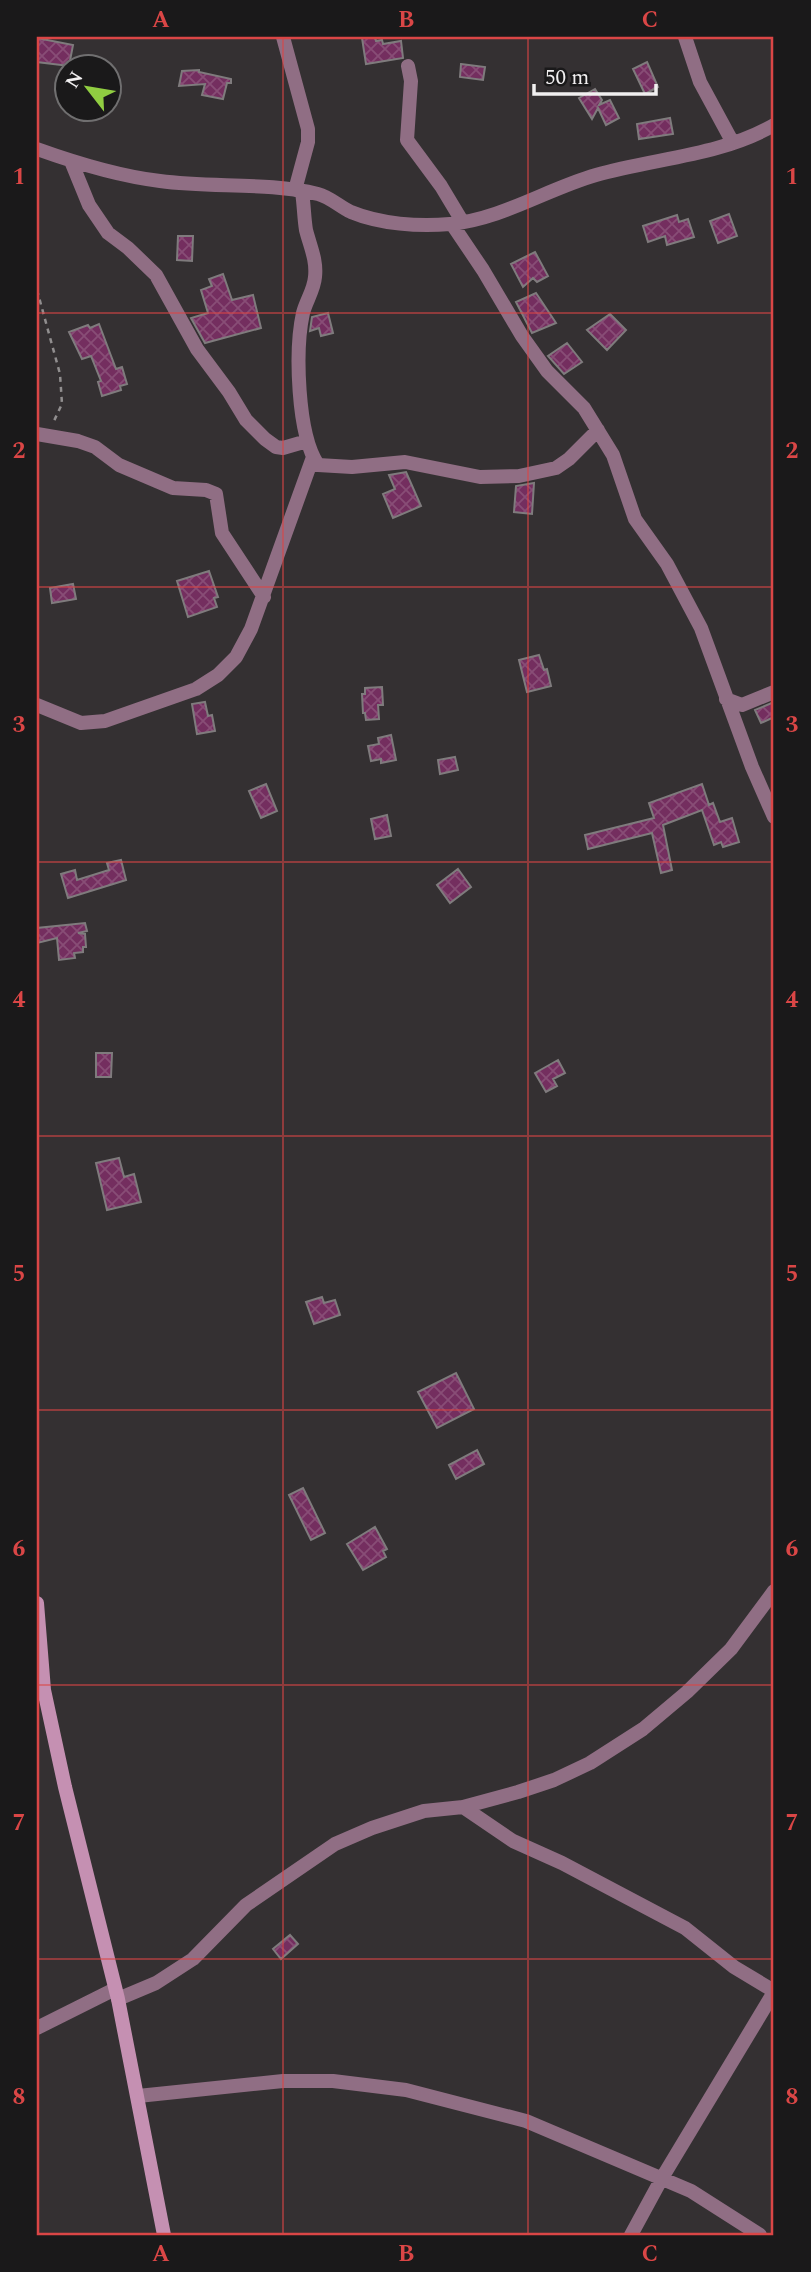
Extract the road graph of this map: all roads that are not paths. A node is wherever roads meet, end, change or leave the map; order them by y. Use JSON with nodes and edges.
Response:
{"nodes":[{"id":1,"x":283,"y":37,"type":"edge"},
{"id":2,"x":685,"y":37,"type":"edge"},
{"id":3,"x":408,"y":66,"type":"dead end"},
{"id":4,"x":774,"y":125,"type":"edge"},
{"id":5,"x":733,"y":143,"type":"junction"},
{"id":6,"x":37,"y":149,"type":"edge"},
{"id":7,"x":71,"y":161,"type":"junction"},
{"id":8,"x":299,"y":191,"type":"junction"},
{"id":9,"x":457,"y":223,"type":"junction"},
{"id":10,"x":598,"y":429,"type":"junction"},
{"id":11,"x":42,"y":435,"type":"edge"},
{"id":12,"x":307,"y":440,"type":"junction"},
{"id":13,"x":313,"y":457,"type":"junction"},
{"id":14,"x":264,"y":597,"type":"junction"},
{"id":15,"x":774,"y":692,"type":"edge"},
{"id":16,"x":726,"y":699,"type":"junction"},
{"id":17,"x":37,"y":705,"type":"edge"},
{"id":18,"x":774,"y":817,"type":"edge"},
{"id":19,"x":774,"y":1591,"type":"edge"},
{"id":20,"x":37,"y":1603,"type":"edge"},
{"id":21,"x":37,"y":1611,"type":"edge"},
{"id":22,"x":463,"y":1807,"type":"junction"},
{"id":23,"x":774,"y":1992,"type":"edge"},
{"id":24,"x":117,"y":1994,"type":"junction"},
{"id":25,"x":37,"y":2028,"type":"edge"},
{"id":26,"x":138,"y":2096,"type":"junction"},
{"id":27,"x":662,"y":2178,"type":"junction"},
{"id":28,"x":163,"y":2235,"type":"edge"},
{"id":29,"x":631,"y":2235,"type":"edge"},
{"id":30,"x":760,"y":2235,"type":"edge"}],
"edges":[{"from":1,"to":8,"type":"street"},
{"from":2,"to":5,"type":"street"},
{"from":3,"to":9,"type":"street"},
{"from":4,"to":5,"type":"street"},
{"from":5,"to":9,"type":"street"},
{"from":6,"to":7,"type":"street"},
{"from":7,"to":8,"type":"street"},
{"from":7,"to":12,"type":"street"},
{"from":8,"to":9,"type":"street"},
{"from":8,"to":12,"type":"street"},
{"from":9,"to":10,"type":"street"},
{"from":10,"to":13,"type":"street"},
{"from":10,"to":16,"type":"street"},
{"from":11,"to":14,"type":"street"},
{"from":12,"to":13,"type":"street"},
{"from":13,"to":14,"type":"street"},
{"from":14,"to":17,"type":"street"},
{"from":15,"to":16,"type":"street"},
{"from":16,"to":18,"type":"street"},
{"from":19,"to":22,"type":"street"},
{"from":20,"to":21,"type":"street"},
{"from":21,"to":24,"type":"street"},
{"from":22,"to":23,"type":"street"},
{"from":22,"to":24,"type":"street"},
{"from":23,"to":27,"type":"street"},
{"from":24,"to":25,"type":"street"},
{"from":24,"to":26,"type":"street"},
{"from":26,"to":27,"type":"street"},
{"from":26,"to":28,"type":"street"},
{"from":27,"to":29,"type":"street"},
{"from":27,"to":30,"type":"street"}]}
